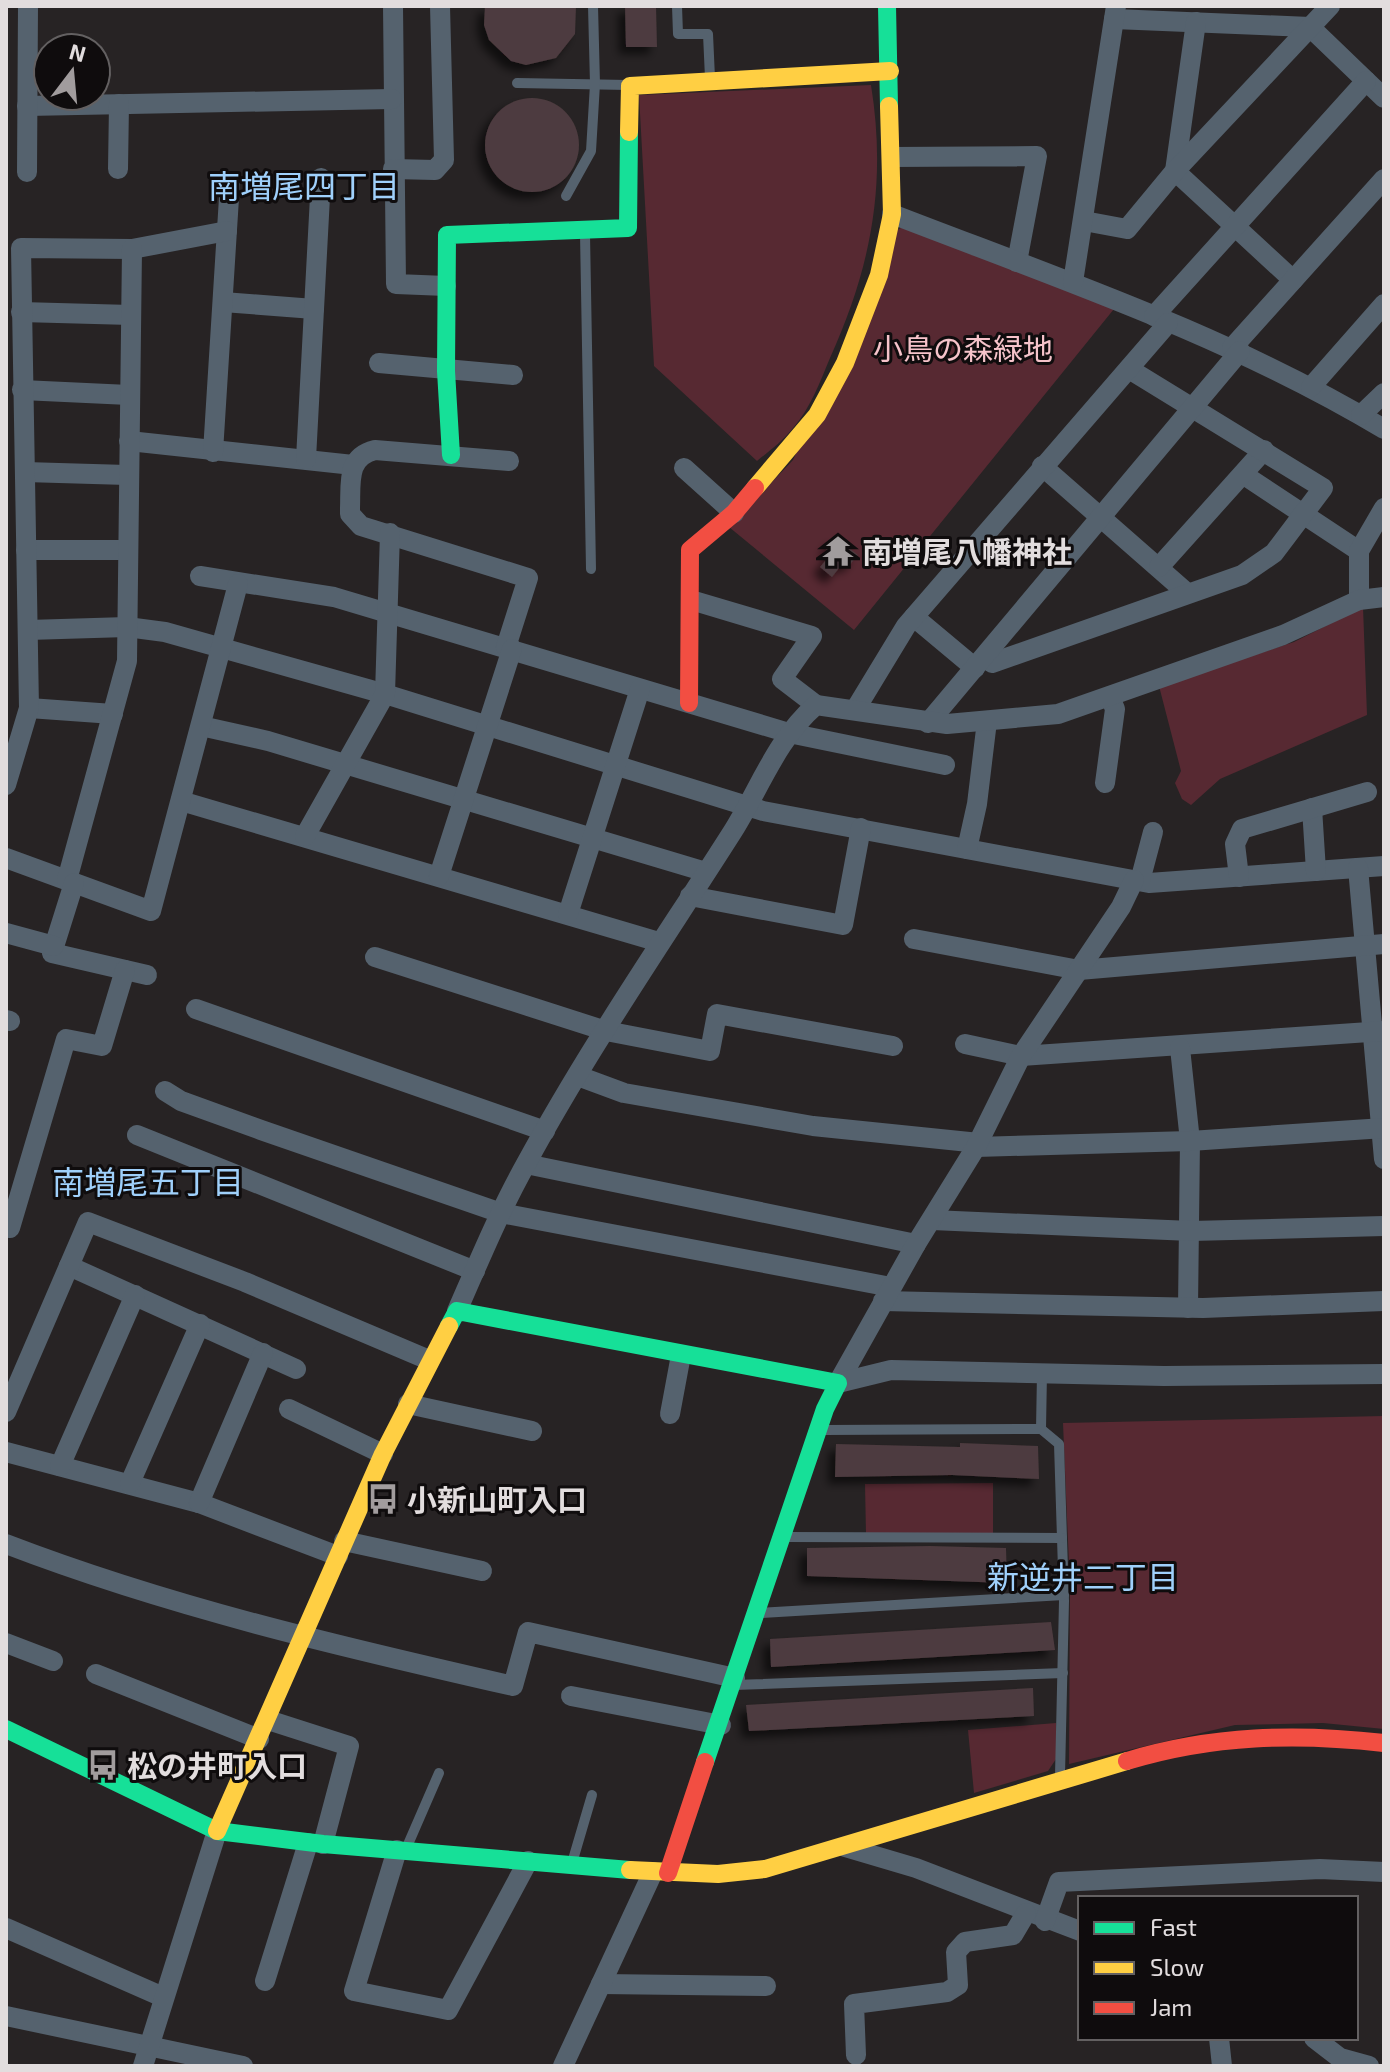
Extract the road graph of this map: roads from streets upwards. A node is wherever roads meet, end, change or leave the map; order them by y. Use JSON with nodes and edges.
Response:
{"nodes":[{"id":1,"x":28,"y":6,"type":"edge"},
{"id":2,"x":393,"y":6,"type":"edge"},
{"id":3,"x":440,"y":6,"type":"edge"},
{"id":4,"x":887,"y":6,"type":"edge"},
{"id":5,"x":1330,"y":6,"type":"edge"},
{"id":6,"x":1115,"y":13,"type":"edge"},
{"id":7,"x":1196,"y":22,"type":"junction"},
{"id":8,"x":1310,"y":27,"type":"junction"},
{"id":9,"x":890,"y":71,"type":"junction"},
{"id":10,"x":1366,"y":81,"type":"junction"},
{"id":11,"x":1384,"y":98,"type":"edge"},
{"id":12,"x":392,"y":99,"type":"junction"},
{"id":13,"x":119,"y":104,"type":"junction"},
{"id":14,"x":27,"y":106,"type":"junction"},
{"id":15,"x":892,"y":157,"type":"junction"},
{"id":16,"x":118,"y":169,"type":"dead end"},
{"id":17,"x":393,"y":169,"type":"junction"},
{"id":18,"x":1175,"y":171,"type":"junction"},
{"id":19,"x":27,"y":172,"type":"dead end"},
{"id":20,"x":321,"y":178,"type":"dead end"},
{"id":21,"x":1384,"y":179,"type":"edge"},
{"id":22,"x":230,"y":182,"type":"dead end"},
{"id":23,"x":892,"y":214,"type":"junction"},
{"id":24,"x":1084,"y":221,"type":"junction"},
{"id":25,"x":1234,"y":226,"type":"junction"},
{"id":26,"x":227,"y":231,"type":"junction"},
{"id":27,"x":132,"y":249,"type":"junction"},
{"id":28,"x":1017,"y":262,"type":"junction"},
{"id":29,"x":1293,"y":280,"type":"junction"},
{"id":30,"x":1073,"y":282,"type":"junction"},
{"id":31,"x":446,"y":286,"type":"junction"},
{"id":32,"x":223,"y":302,"type":"junction"},
{"id":33,"x":1384,"y":304,"type":"edge"},
{"id":34,"x":314,"y":309,"type":"junction"},
{"id":35,"x":21,"y":312,"type":"junction"},
{"id":36,"x":131,"y":315,"type":"junction"},
{"id":37,"x":1161,"y":320,"type":"junction"},
{"id":38,"x":1236,"y":349,"type":"junction"},
{"id":39,"x":379,"y":363,"type":"dead end"},
{"id":40,"x":1129,"y":369,"type":"junction"},
{"id":41,"x":446,"y":371,"type":"junction"},
{"id":42,"x":513,"y":375,"type":"dead end"},
{"id":43,"x":1311,"y":387,"type":"junction"},
{"id":44,"x":22,"y":390,"type":"junction"},
{"id":45,"x":1384,"y":393,"type":"edge"},
{"id":46,"x":129,"y":395,"type":"junction"},
{"id":47,"x":1195,"y":407,"type":"junction"},
{"id":48,"x":1361,"y":415,"type":"junction"},
{"id":49,"x":1384,"y":429,"type":"edge"},
{"id":50,"x":129,"y":441,"type":"junction"},
{"id":51,"x":1264,"y":450,"type":"junction"},
{"id":52,"x":213,"y":452,"type":"junction"},
{"id":53,"x":451,"y":455,"type":"junction"},
{"id":54,"x":306,"y":459,"type":"junction"},
{"id":55,"x":509,"y":461,"type":"dead end"},
{"id":56,"x":353,"y":465,"type":"junction"},
{"id":57,"x":1042,"y":466,"type":"junction"},
{"id":58,"x":684,"y":468,"type":"dead end"},
{"id":59,"x":25,"y":472,"type":"junction"},
{"id":60,"x":127,"y":475,"type":"junction"},
{"id":61,"x":1244,"y":475,"type":"junction"},
{"id":62,"x":1384,"y":508,"type":"edge"},
{"id":63,"x":734,"y":513,"type":"junction"},
{"id":64,"x":1302,"y":516,"type":"junction"},
{"id":65,"x":1101,"y":518,"type":"junction"},
{"id":66,"x":390,"y":533,"type":"junction"},
{"id":67,"x":26,"y":550,"type":"junction"},
{"id":68,"x":127,"y":550,"type":"junction"},
{"id":69,"x":1359,"y":551,"type":"junction"},
{"id":70,"x":1159,"y":567,"type":"junction"},
{"id":71,"x":200,"y":576,"type":"dead end"},
{"id":72,"x":238,"y":584,"type":"junction"},
{"id":73,"x":1187,"y":593,"type":"junction"},
{"id":74,"x":1384,"y":597,"type":"edge"},
{"id":75,"x":691,"y":600,"type":"junction"},
{"id":76,"x":1359,"y":600,"type":"junction"},
{"id":77,"x":385,"y":611,"type":"junction"},
{"id":78,"x":914,"y":617,"type":"junction"},
{"id":79,"x":127,"y":627,"type":"junction"},
{"id":80,"x":28,"y":630,"type":"junction"},
{"id":81,"x":221,"y":648,"type":"junction"},
{"id":82,"x":509,"y":648,"type":"junction"},
{"id":83,"x":980,"y":662,"type":"junction"},
{"id":84,"x":640,"y":689,"type":"junction"},
{"id":85,"x":385,"y":694,"type":"junction"},
{"id":86,"x":1110,"y":697,"type":"junction"},
{"id":87,"x":689,"y":703,"type":"junction"},
{"id":88,"x":816,"y":705,"type":"junction"},
{"id":89,"x":29,"y":708,"type":"junction"},
{"id":90,"x":855,"y":710,"type":"junction"},
{"id":91,"x":113,"y":714,"type":"junction"},
{"id":92,"x":987,"y":721,"type":"junction"},
{"id":93,"x":928,"y":723,"type":"junction"},
{"id":94,"x":487,"y":725,"type":"junction"},
{"id":95,"x":201,"y":726,"type":"junction"},
{"id":96,"x":789,"y":733,"type":"junction"},
{"id":97,"x":10,"y":762,"type":"edge"},
{"id":98,"x":345,"y":764,"type":"junction"},
{"id":99,"x":617,"y":764,"type":"junction"},
{"id":100,"x":945,"y":765,"type":"dead end"},
{"id":101,"x":1105,"y":783,"type":"dead end"},
{"id":102,"x":6,"y":785,"type":"edge"},
{"id":103,"x":1367,"y":792,"type":"dead end"},
{"id":104,"x":464,"y":799,"type":"junction"},
{"id":105,"x":181,"y":801,"type":"junction"},
{"id":106,"x":749,"y":804,"type":"junction"},
{"id":107,"x":1312,"y":808,"type":"junction"},
{"id":108,"x":861,"y":828,"type":"junction"},
{"id":109,"x":1153,"y":832,"type":"dead end"},
{"id":110,"x":305,"y":836,"type":"junction"},
{"id":111,"x":593,"y":838,"type":"junction"},
{"id":112,"x":967,"y":849,"type":"junction"},
{"id":113,"x":6,"y":858,"type":"edge"},
{"id":114,"x":1384,"y":866,"type":"edge"},
{"id":115,"x":1358,"y":868,"type":"junction"},
{"id":116,"x":1316,"y":871,"type":"junction"},
{"id":117,"x":706,"y":872,"type":"junction"},
{"id":118,"x":439,"y":876,"type":"junction"},
{"id":119,"x":1239,"y":877,"type":"junction"},
{"id":120,"x":1137,"y":880,"type":"junction"},
{"id":121,"x":70,"y":881,"type":"junction"},
{"id":122,"x":690,"y":896,"type":"junction"},
{"id":123,"x":568,"y":914,"type":"junction"},
{"id":124,"x":6,"y":933,"type":"edge"},
{"id":125,"x":914,"y":939,"type":"dead end"},
{"id":126,"x":659,"y":942,"type":"junction"},
{"id":127,"x":1374,"y":945,"type":"edge"},
{"id":128,"x":54,"y":946,"type":"junction"},
{"id":129,"x":375,"y":957,"type":"dead end"},
{"id":130,"x":125,"y":970,"type":"junction"},
{"id":131,"x":1079,"y":970,"type":"junction"},
{"id":132,"x":147,"y":975,"type":"dead end"},
{"id":133,"x":196,"y":1009,"type":"dead end"},
{"id":134,"x":606,"y":1031,"type":"junction"},
{"id":135,"x":1379,"y":1031,"type":"edge"},
{"id":136,"x":965,"y":1044,"type":"dead end"},
{"id":137,"x":893,"y":1046,"type":"dead end"},
{"id":138,"x":1180,"y":1048,"type":"junction"},
{"id":139,"x":1021,"y":1056,"type":"junction"},
{"id":140,"x":578,"y":1076,"type":"junction"},
{"id":141,"x":165,"y":1091,"type":"dead end"},
{"id":142,"x":1382,"y":1128,"type":"edge"},
{"id":143,"x":545,"y":1131,"type":"junction"},
{"id":144,"x":137,"y":1135,"type":"dead end"},
{"id":145,"x":1190,"y":1141,"type":"junction"},
{"id":146,"x":978,"y":1145,"type":"junction"},
{"id":147,"x":1384,"y":1159,"type":"edge"},
{"id":148,"x":526,"y":1164,"type":"junction"},
{"id":149,"x":501,"y":1213,"type":"junction"},
{"id":150,"x":932,"y":1220,"type":"junction"},
{"id":151,"x":1384,"y":1226,"type":"edge"},
{"id":152,"x":6,"y":1227,"type":"edge"},
{"id":153,"x":1191,"y":1231,"type":"junction"},
{"id":154,"x":916,"y":1244,"type":"junction"},
{"id":155,"x":69,"y":1266,"type":"junction"},
{"id":156,"x":475,"y":1271,"type":"junction"},
{"id":157,"x":887,"y":1294,"type":"junction"},
{"id":158,"x":135,"y":1295,"type":"junction"},
{"id":159,"x":1384,"y":1301,"type":"edge"},
{"id":160,"x":1188,"y":1308,"type":"junction"},
{"id":161,"x":457,"y":1311,"type":"junction"},
{"id":162,"x":200,"y":1324,"type":"junction"},
{"id":163,"x":263,"y":1353,"type":"junction"},
{"id":164,"x":681,"y":1355,"type":"junction"},
{"id":165,"x":429,"y":1360,"type":"junction"},
{"id":166,"x":296,"y":1369,"type":"dead end"},
{"id":167,"x":1384,"y":1374,"type":"edge"},
{"id":168,"x":838,"y":1383,"type":"junction"},
{"id":169,"x":408,"y":1404,"type":"junction"},
{"id":170,"x":289,"y":1409,"type":"dead end"},
{"id":171,"x":6,"y":1412,"type":"edge"},
{"id":172,"x":670,"y":1414,"type":"dead end"},
{"id":173,"x":532,"y":1431,"type":"dead end"},
{"id":174,"x":6,"y":1452,"type":"edge"},
{"id":175,"x":383,"y":1454,"type":"junction"},
{"id":176,"x":60,"y":1466,"type":"junction"},
{"id":177,"x":130,"y":1483,"type":"junction"},
{"id":178,"x":199,"y":1503,"type":"junction"},
{"id":179,"x":6,"y":1544,"type":"edge"},
{"id":180,"x":341,"y":1548,"type":"junction"},
{"id":181,"x":482,"y":1571,"type":"dead end"},
{"id":182,"x":303,"y":1638,"type":"junction"},
{"id":183,"x":6,"y":1643,"type":"edge"},
{"id":184,"x":53,"y":1661,"type":"dead end"},
{"id":185,"x":96,"y":1674,"type":"dead end"},
{"id":186,"x":734,"y":1681,"type":"junction"},
{"id":187,"x":571,"y":1696,"type":"dead end"},
{"id":188,"x":268,"y":1720,"type":"junction"},
{"id":189,"x":721,"y":1725,"type":"junction"},
{"id":190,"x":6,"y":1729,"type":"edge"},
{"id":191,"x":259,"y":1739,"type":"junction"},
{"id":192,"x":1384,"y":1743,"type":"edge"},
{"id":193,"x":217,"y":1831,"type":"junction"},
{"id":194,"x":315,"y":1843,"type":"junction"},
{"id":195,"x":845,"y":1847,"type":"junction"},
{"id":196,"x":401,"y":1850,"type":"junction"},
{"id":197,"x":528,"y":1861,"type":"junction"},
{"id":198,"x":1384,"y":1872,"type":"edge"},
{"id":199,"x":661,"y":1873,"type":"junction"},
{"id":200,"x":1035,"y":1917,"type":"junction"},
{"id":201,"x":6,"y":1928,"type":"edge"},
{"id":202,"x":1078,"y":1930,"type":"edge"},
{"id":203,"x":265,"y":1981,"type":"dead end"},
{"id":204,"x":601,"y":1984,"type":"junction"},
{"id":205,"x":766,"y":1986,"type":"dead end"},
{"id":206,"x":163,"y":1997,"type":"junction"},
{"id":207,"x":6,"y":2016,"type":"edge"},
{"id":208,"x":1219,"y":2040,"type":"edge"},
{"id":209,"x":1317,"y":2040,"type":"edge"},
{"id":210,"x":856,"y":2055,"type":"dead end"},
{"id":211,"x":145,"y":2057,"type":"edge"},
{"id":212,"x":243,"y":2066,"type":"edge"},
{"id":213,"x":563,"y":2066,"type":"edge"},
{"id":214,"x":1222,"y":2066,"type":"edge"},
{"id":215,"x":1369,"y":2066,"type":"edge"}],
"edges":[{"from":1,"to":14,"type":"street"},
{"from":2,"to":12,"type":"street"},
{"from":3,"to":17,"type":"street"},
{"from":4,"to":9,"type":"street"},
{"from":5,"to":8,"type":"street"},
{"from":6,"to":7,"type":"street"},
{"from":6,"to":24,"type":"street"},
{"from":7,"to":8,"type":"street"},
{"from":7,"to":18,"type":"street"},
{"from":8,"to":10,"type":"street"},
{"from":8,"to":18,"type":"street"},
{"from":9,"to":15,"type":"street"},
{"from":9,"to":31,"type":"street"},
{"from":10,"to":11,"type":"street"},
{"from":10,"to":25,"type":"street"},
{"from":12,"to":13,"type":"street"},
{"from":12,"to":17,"type":"street"},
{"from":13,"to":14,"type":"street"},
{"from":13,"to":16,"type":"street"},
{"from":14,"to":19,"type":"street"},
{"from":15,"to":23,"type":"street"},
{"from":15,"to":28,"type":"street"},
{"from":17,"to":31,"type":"street"},
{"from":18,"to":24,"type":"street"},
{"from":18,"to":25,"type":"street"},
{"from":20,"to":34,"type":"street"},
{"from":21,"to":29,"type":"street"},
{"from":22,"to":26,"type":"street"},
{"from":23,"to":28,"type":"street"},
{"from":23,"to":63,"type":"street"},
{"from":24,"to":30,"type":"street"},
{"from":25,"to":29,"type":"street"},
{"from":25,"to":37,"type":"street"},
{"from":26,"to":27,"type":"street"},
{"from":26,"to":32,"type":"street"},
{"from":27,"to":35,"type":"street"},
{"from":27,"to":36,"type":"street"},
{"from":28,"to":30,"type":"street"},
{"from":29,"to":38,"type":"street"},
{"from":30,"to":37,"type":"street"},
{"from":31,"to":41,"type":"street"},
{"from":32,"to":34,"type":"street"},
{"from":32,"to":52,"type":"street"},
{"from":33,"to":43,"type":"street"},
{"from":34,"to":54,"type":"street"},
{"from":35,"to":36,"type":"street"},
{"from":35,"to":44,"type":"street"},
{"from":36,"to":46,"type":"street"},
{"from":37,"to":38,"type":"street"},
{"from":37,"to":40,"type":"street"},
{"from":38,"to":43,"type":"street"},
{"from":38,"to":47,"type":"street"},
{"from":39,"to":41,"type":"street"},
{"from":40,"to":47,"type":"street"},
{"from":40,"to":57,"type":"street"},
{"from":41,"to":42,"type":"street"},
{"from":41,"to":53,"type":"street"},
{"from":43,"to":48,"type":"street"},
{"from":44,"to":46,"type":"street"},
{"from":44,"to":59,"type":"street"},
{"from":45,"to":48,"type":"street"},
{"from":46,"to":50,"type":"street"},
{"from":47,"to":51,"type":"street"},
{"from":47,"to":65,"type":"street"},
{"from":48,"to":49,"type":"street"},
{"from":50,"to":52,"type":"street"},
{"from":50,"to":60,"type":"street"},
{"from":51,"to":61,"type":"street"},
{"from":51,"to":64,"type":"street"},
{"from":52,"to":54,"type":"street"},
{"from":53,"to":55,"type":"street"},
{"from":53,"to":56,"type":"street"},
{"from":54,"to":56,"type":"street"},
{"from":56,"to":66,"type":"street"},
{"from":57,"to":65,"type":"street"},
{"from":57,"to":78,"type":"street"},
{"from":58,"to":63,"type":"street"},
{"from":59,"to":60,"type":"street"},
{"from":59,"to":67,"type":"street"},
{"from":60,"to":68,"type":"street"},
{"from":61,"to":64,"type":"street"},
{"from":61,"to":70,"type":"street"},
{"from":62,"to":69,"type":"street"},
{"from":63,"to":75,"type":"street"},
{"from":64,"to":69,"type":"street"},
{"from":64,"to":73,"type":"street"},
{"from":65,"to":70,"type":"street"},
{"from":65,"to":83,"type":"street"},
{"from":66,"to":77,"type":"street"},
{"from":66,"to":82,"type":"street"},
{"from":67,"to":68,"type":"street"},
{"from":67,"to":80,"type":"street"},
{"from":68,"to":79,"type":"street"},
{"from":69,"to":76,"type":"street"},
{"from":70,"to":73,"type":"street"},
{"from":71,"to":72,"type":"street"},
{"from":72,"to":77,"type":"street"},
{"from":72,"to":81,"type":"street"},
{"from":73,"to":83,"type":"street"},
{"from":74,"to":76,"type":"street"},
{"from":75,"to":87,"type":"street"},
{"from":75,"to":88,"type":"street"},
{"from":76,"to":86,"type":"street"},
{"from":77,"to":82,"type":"street"},
{"from":77,"to":85,"type":"street"},
{"from":78,"to":83,"type":"street"},
{"from":78,"to":90,"type":"street"},
{"from":79,"to":80,"type":"street"},
{"from":79,"to":81,"type":"street"},
{"from":79,"to":91,"type":"street"},
{"from":80,"to":89,"type":"street"},
{"from":81,"to":85,"type":"street"},
{"from":81,"to":95,"type":"street"},
{"from":82,"to":84,"type":"street"},
{"from":82,"to":94,"type":"street"},
{"from":83,"to":93,"type":"street"},
{"from":84,"to":87,"type":"street"},
{"from":84,"to":99,"type":"street"},
{"from":85,"to":94,"type":"street"},
{"from":85,"to":98,"type":"street"},
{"from":86,"to":92,"type":"street"},
{"from":86,"to":101,"type":"street"},
{"from":87,"to":96,"type":"street"},
{"from":88,"to":90,"type":"street"},
{"from":88,"to":96,"type":"street"},
{"from":89,"to":91,"type":"street"},
{"from":89,"to":97,"type":"street"},
{"from":90,"to":93,"type":"street"},
{"from":91,"to":121,"type":"street"},
{"from":92,"to":93,"type":"street"},
{"from":92,"to":112,"type":"street"},
{"from":94,"to":99,"type":"street"},
{"from":94,"to":104,"type":"street"},
{"from":95,"to":98,"type":"street"},
{"from":95,"to":105,"type":"street"},
{"from":96,"to":100,"type":"street"},
{"from":96,"to":106,"type":"street"},
{"from":97,"to":102,"type":"street"},
{"from":98,"to":104,"type":"street"},
{"from":98,"to":110,"type":"street"},
{"from":99,"to":106,"type":"street"},
{"from":99,"to":111,"type":"street"},
{"from":103,"to":107,"type":"street"},
{"from":104,"to":111,"type":"street"},
{"from":104,"to":118,"type":"street"},
{"from":105,"to":110,"type":"street"},
{"from":105,"to":121,"type":"street"},
{"from":106,"to":108,"type":"street"},
{"from":106,"to":117,"type":"street"},
{"from":107,"to":116,"type":"street"},
{"from":107,"to":119,"type":"street"},
{"from":108,"to":112,"type":"street"},
{"from":108,"to":122,"type":"street"},
{"from":109,"to":120,"type":"street"},
{"from":110,"to":118,"type":"street"},
{"from":111,"to":117,"type":"street"},
{"from":111,"to":123,"type":"street"},
{"from":112,"to":120,"type":"street"},
{"from":113,"to":121,"type":"street"},
{"from":114,"to":115,"type":"street"},
{"from":115,"to":116,"type":"street"},
{"from":115,"to":127,"type":"street"},
{"from":116,"to":119,"type":"street"},
{"from":117,"to":122,"type":"street"},
{"from":118,"to":123,"type":"street"},
{"from":119,"to":120,"type":"street"},
{"from":120,"to":131,"type":"street"},
{"from":121,"to":128,"type":"street"},
{"from":122,"to":126,"type":"street"},
{"from":123,"to":126,"type":"street"},
{"from":124,"to":128,"type":"street"},
{"from":125,"to":131,"type":"street"},
{"from":126,"to":134,"type":"street"},
{"from":127,"to":131,"type":"street"},
{"from":127,"to":135,"type":"street"},
{"from":128,"to":130,"type":"street"},
{"from":129,"to":134,"type":"street"},
{"from":130,"to":132,"type":"street"},
{"from":130,"to":152,"type":"street"},
{"from":131,"to":139,"type":"street"},
{"from":133,"to":143,"type":"street"},
{"from":134,"to":137,"type":"street"},
{"from":134,"to":140,"type":"street"},
{"from":135,"to":138,"type":"street"},
{"from":135,"to":142,"type":"street"},
{"from":136,"to":139,"type":"street"},
{"from":138,"to":139,"type":"street"},
{"from":138,"to":145,"type":"street"},
{"from":139,"to":146,"type":"street"},
{"from":140,"to":143,"type":"street"},
{"from":140,"to":146,"type":"street"},
{"from":141,"to":149,"type":"street"},
{"from":142,"to":145,"type":"street"},
{"from":142,"to":147,"type":"street"},
{"from":143,"to":148,"type":"street"},
{"from":144,"to":156,"type":"street"},
{"from":145,"to":146,"type":"street"},
{"from":145,"to":153,"type":"street"},
{"from":146,"to":150,"type":"street"},
{"from":148,"to":149,"type":"street"},
{"from":148,"to":154,"type":"street"},
{"from":149,"to":156,"type":"street"},
{"from":149,"to":157,"type":"street"},
{"from":150,"to":153,"type":"street"},
{"from":150,"to":154,"type":"street"},
{"from":151,"to":153,"type":"street"},
{"from":153,"to":160,"type":"street"},
{"from":154,"to":157,"type":"street"},
{"from":155,"to":158,"type":"street"},
{"from":155,"to":165,"type":"street"},
{"from":155,"to":171,"type":"street"},
{"from":156,"to":161,"type":"street"},
{"from":157,"to":160,"type":"street"},
{"from":157,"to":168,"type":"street"},
{"from":158,"to":162,"type":"street"},
{"from":158,"to":176,"type":"street"},
{"from":159,"to":160,"type":"street"},
{"from":161,"to":164,"type":"street"},
{"from":161,"to":165,"type":"street"},
{"from":162,"to":163,"type":"street"},
{"from":162,"to":177,"type":"street"},
{"from":163,"to":166,"type":"street"},
{"from":163,"to":178,"type":"street"},
{"from":164,"to":168,"type":"street"},
{"from":164,"to":172,"type":"street"},
{"from":165,"to":169,"type":"street"},
{"from":167,"to":168,"type":"street"},
{"from":168,"to":186,"type":"street"},
{"from":169,"to":173,"type":"street"},
{"from":169,"to":175,"type":"street"},
{"from":170,"to":175,"type":"street"},
{"from":174,"to":176,"type":"street"},
{"from":175,"to":180,"type":"street"},
{"from":176,"to":177,"type":"street"},
{"from":177,"to":178,"type":"street"},
{"from":178,"to":180,"type":"street"},
{"from":179,"to":182,"type":"street"},
{"from":180,"to":181,"type":"street"},
{"from":180,"to":182,"type":"street"},
{"from":182,"to":186,"type":"street"},
{"from":182,"to":188,"type":"street"},
{"from":183,"to":184,"type":"street"},
{"from":185,"to":191,"type":"street"},
{"from":186,"to":189,"type":"street"},
{"from":187,"to":189,"type":"street"},
{"from":188,"to":191,"type":"street"},
{"from":188,"to":194,"type":"street"},
{"from":189,"to":199,"type":"street"},
{"from":190,"to":193,"type":"street"},
{"from":191,"to":193,"type":"street"},
{"from":192,"to":195,"type":"street"},
{"from":193,"to":194,"type":"street"},
{"from":193,"to":206,"type":"street"},
{"from":194,"to":196,"type":"street"},
{"from":194,"to":203,"type":"street"},
{"from":195,"to":199,"type":"street"},
{"from":195,"to":200,"type":"street"},
{"from":196,"to":197,"type":"street"},
{"from":196,"to":197,"type":"street"},
{"from":197,"to":199,"type":"street"},
{"from":198,"to":200,"type":"street"},
{"from":199,"to":204,"type":"street"},
{"from":200,"to":202,"type":"street"},
{"from":200,"to":210,"type":"street"},
{"from":201,"to":206,"type":"street"},
{"from":204,"to":205,"type":"street"},
{"from":204,"to":213,"type":"street"},
{"from":206,"to":211,"type":"street"},
{"from":207,"to":211,"type":"street"},
{"from":208,"to":214,"type":"street"},
{"from":209,"to":215,"type":"street"},
{"from":211,"to":212,"type":"street"}]}
